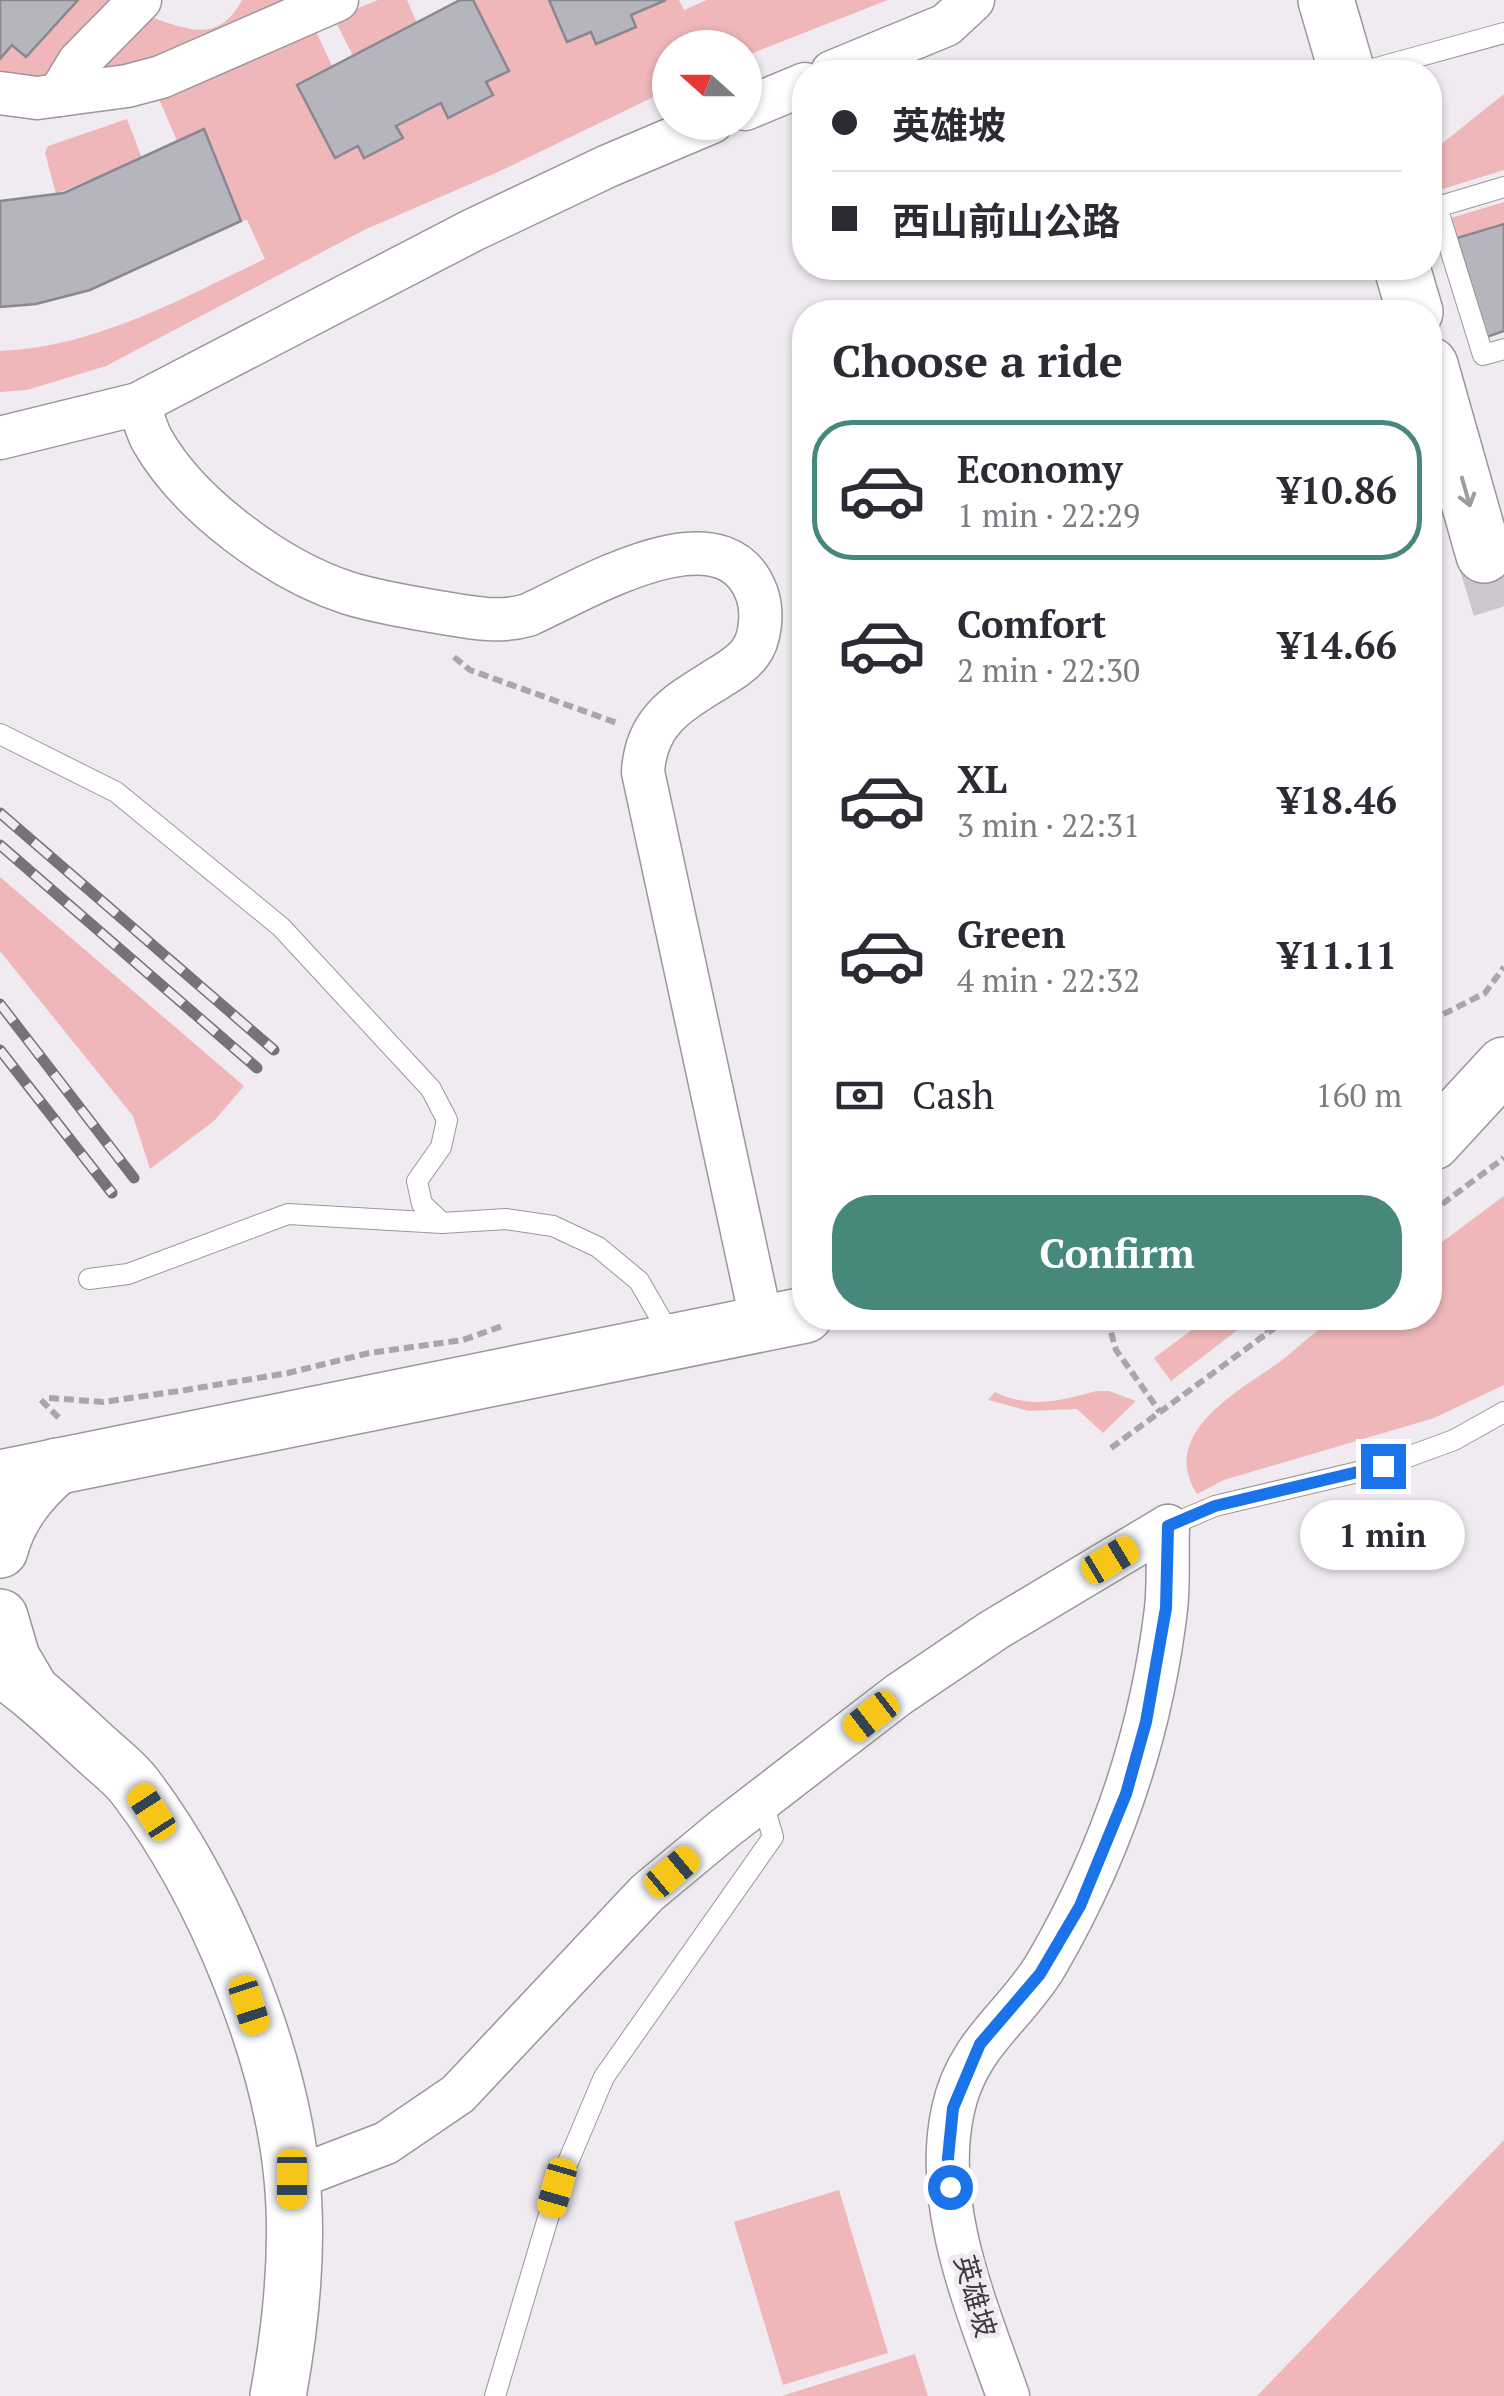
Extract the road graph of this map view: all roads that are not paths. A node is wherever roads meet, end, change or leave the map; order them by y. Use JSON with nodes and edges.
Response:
{"nodes":[{"id":1,"x":140,"y":0,"type":"edge"},
{"id":2,"x":337,"y":0,"type":"edge"},
{"id":3,"x":973,"y":0,"type":"edge"},
{"id":4,"x":1326,"y":0,"type":"edge"},
{"id":5,"x":1504,"y":33,"type":"edge"},
{"id":6,"x":861,"y":60,"type":"edge"},
{"id":7,"x":1343,"y":60,"type":"edge"},
{"id":8,"x":1406,"y":60,"type":"edge"},
{"id":9,"x":792,"y":89,"type":"edge"},
{"id":10,"x":0,"y":93,"type":"edge"},
{"id":11,"x":59,"y":95,"type":"junction"},
{"id":12,"x":762,"y":101,"type":"edge"},
{"id":13,"x":669,"y":140,"type":"edge"},
{"id":14,"x":1504,"y":187,"type":"edge"},
{"id":15,"x":1442,"y":206,"type":"edge"},
{"id":16,"x":1442,"y":223,"type":"edge"},
{"id":17,"x":1504,"y":349,"type":"edge"},
{"id":18,"x":138,"y":404,"type":"junction"},
{"id":19,"x":1442,"y":407,"type":"edge"},
{"id":20,"x":0,"y":438,"type":"edge"},
{"id":21,"x":1484,"y":554,"type":"tunnel mouth"},
{"id":22,"x":0,"y":734,"type":"edge"},
{"id":23,"x":1504,"y":1065,"type":"edge"},
{"id":24,"x":1504,"y":1101,"type":"edge"},
{"id":25,"x":1442,"y":1130,"type":"edge"},
{"id":26,"x":1442,"y":1136,"type":"edge"},
{"id":27,"x":442,"y":1223,"type":"junction"},
{"id":28,"x":89,"y":1279,"type":"dead end"},
{"id":29,"x":784,"y":1320,"type":"edge"},
{"id":30,"x":674,"y":1342,"type":"junction"},
{"id":31,"x":1504,"y":1412,"type":"edge"},
{"id":32,"x":56,"y":1466,"type":"junction"},
{"id":33,"x":0,"y":1478,"type":"edge"},
{"id":34,"x":1168,"y":1526,"type":"junction"},
{"id":35,"x":0,"y":1550,"type":"edge"},
{"id":36,"x":0,"y":1617,"type":"edge"},
{"id":37,"x":14,"y":1678,"type":"edge"},
{"id":38,"x":762,"y":1800,"type":"junction"},
{"id":39,"x":292,"y":2179,"type":"junction"},
{"id":40,"x":278,"y":2396,"type":"edge"},
{"id":41,"x":495,"y":2396,"type":"edge"},
{"id":42,"x":1008,"y":2396,"type":"edge"}],
"edges":[{"from":1,"to":11,"type":"street"},
{"from":2,"to":11,"type":"street"},
{"from":3,"to":6,"type":"street"},
{"from":4,"to":7,"type":"main road"},
{"from":5,"to":8,"type":"lane"},
{"from":9,"to":12,"type":"street"},
{"from":10,"to":11,"type":"street"},
{"from":13,"to":18,"type":"street"},
{"from":14,"to":15,"type":"lane"},
{"from":16,"to":17,"type":"lane"},
{"from":18,"to":20,"type":"street"},
{"from":18,"to":29,"type":"street"},
{"from":19,"to":21,"type":"main road","one_way":true},
{"from":22,"to":27,"type":"lane"},
{"from":23,"to":25,"type":"main road"},
{"from":24,"to":26,"type":"main road"},
{"from":27,"to":28,"type":"lane"},
{"from":27,"to":30,"type":"lane"},
{"from":29,"to":30,"type":"main road"},
{"from":30,"to":32,"type":"main road"},
{"from":31,"to":34,"type":"lane"},
{"from":32,"to":33,"type":"main road"},
{"from":32,"to":35,"type":"main road"},
{"from":34,"to":38,"type":"street"},
{"from":34,"to":42,"type":"street","name":"英雄坡"},
{"from":36,"to":37,"type":"main road"},
{"from":37,"to":39,"type":"main road"},
{"from":38,"to":39,"type":"street"},
{"from":38,"to":41,"type":"lane"},
{"from":39,"to":40,"type":"main road"}]}
